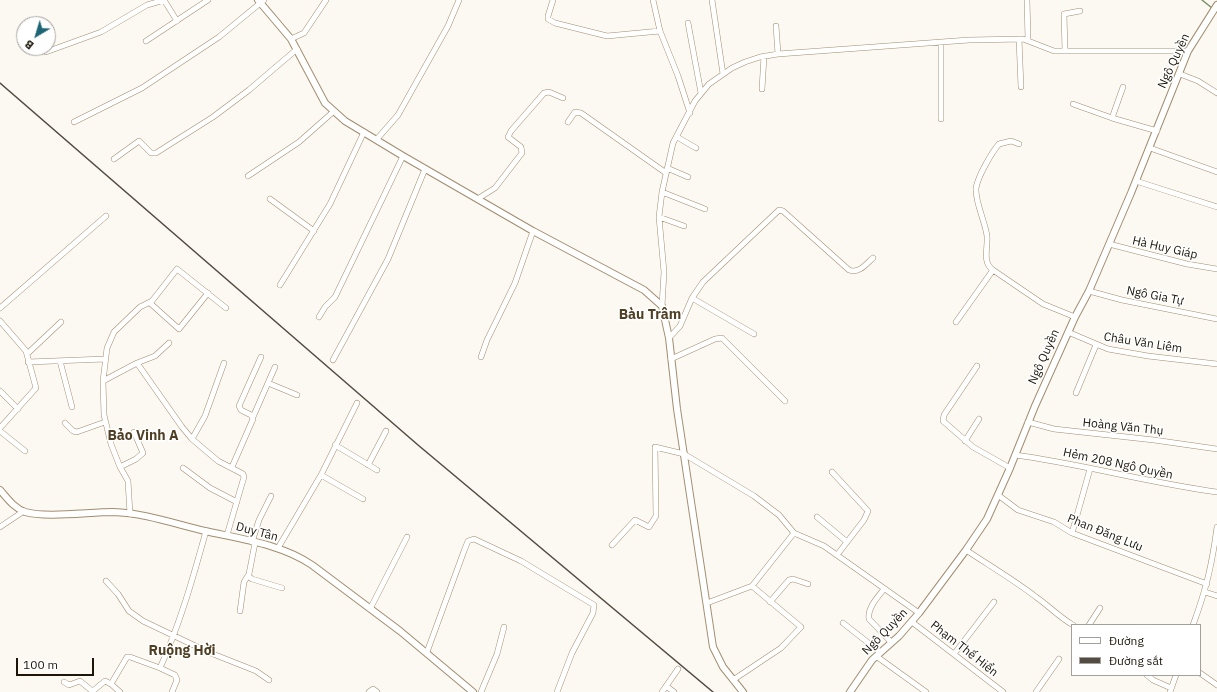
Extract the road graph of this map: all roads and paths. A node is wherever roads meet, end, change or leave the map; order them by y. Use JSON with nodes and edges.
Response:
{"nodes":[{"id":1,"x":164,"y":0,"type":"edge"},
{"id":2,"x":208,"y":0,"type":"edge"},
{"id":3,"x":326,"y":0,"type":"edge"},
{"id":4,"x":458,"y":0,"type":"edge"},
{"id":5,"x":553,"y":0,"type":"edge"},
{"id":6,"x":653,"y":0,"type":"edge"},
{"id":7,"x":712,"y":0,"type":"edge"},
{"id":8,"x":1027,"y":0,"type":"edge"},
{"id":9,"x":261,"y":1,"type":"edge"},
{"id":10,"x":1217,"y":5,"type":"edge"},
{"id":11,"x":1080,"y":11,"type":"dead end"},
{"id":12,"x":177,"y":21,"type":"junction"},
{"id":13,"x":688,"y":23,"type":"dead end"},
{"id":14,"x":776,"y":26,"type":"dead end"},
{"id":15,"x":660,"y":31,"type":"junction"},
{"id":16,"x":1019,"y":39,"type":"junction"},
{"id":17,"x":291,"y":40,"type":"junction"},
{"id":18,"x":1028,"y":40,"type":"junction"},
{"id":19,"x":146,"y":41,"type":"dead end"},
{"id":20,"x":941,"y":43,"type":"junction"},
{"id":21,"x":56,"y":48,"type":"edge"},
{"id":22,"x":297,"y":49,"type":"junction"},
{"id":23,"x":1065,"y":51,"type":"junction"},
{"id":24,"x":1188,"y":51,"type":"junction"},
{"id":25,"x":778,"y":54,"type":"junction"},
{"id":26,"x":764,"y":56,"type":"junction"},
{"id":27,"x":723,"y":74,"type":"junction"},
{"id":28,"x":1180,"y":74,"type":"junction"},
{"id":29,"x":1021,"y":87,"type":"dead end"},
{"id":30,"x":1123,"y":87,"type":"dead end"},
{"id":31,"x":762,"y":89,"type":"dead end"},
{"id":32,"x":701,"y":93,"type":"junction"},
{"id":33,"x":1217,"y":93,"type":"edge"},
{"id":34,"x":563,"y":98,"type":"dead end"},
{"id":35,"x":1073,"y":104,"type":"dead end"},
{"id":36,"x":333,"y":112,"type":"junction"},
{"id":37,"x":690,"y":113,"type":"junction"},
{"id":38,"x":1112,"y":118,"type":"junction"},
{"id":39,"x":941,"y":119,"type":"dead end"},
{"id":40,"x":74,"y":122,"type":"dead end"},
{"id":41,"x":568,"y":122,"type":"dead end"},
{"id":42,"x":1157,"y":131,"type":"junction"},
{"id":43,"x":364,"y":132,"type":"junction"},
{"id":44,"x":677,"y":137,"type":"junction"},
{"id":45,"x":377,"y":139,"type":"junction"},
{"id":46,"x":1019,"y":144,"type":"dead end"},
{"id":47,"x":696,"y":148,"type":"dead end"},
{"id":48,"x":1150,"y":148,"type":"junction"},
{"id":49,"x":403,"y":156,"type":"junction"},
{"id":50,"x":114,"y":159,"type":"dead end"},
{"id":51,"x":425,"y":168,"type":"junction"},
{"id":52,"x":667,"y":170,"type":"junction"},
{"id":53,"x":1217,"y":172,"type":"edge"},
{"id":54,"x":248,"y":176,"type":"dead end"},
{"id":55,"x":688,"y":177,"type":"dead end"},
{"id":56,"x":1136,"y":181,"type":"junction"},
{"id":57,"x":662,"y":192,"type":"junction"},
{"id":58,"x":479,"y":198,"type":"junction"},
{"id":59,"x":270,"y":199,"type":"dead end"},
{"id":60,"x":1217,"y":207,"type":"edge"},
{"id":61,"x":705,"y":209,"type":"dead end"},
{"id":62,"x":106,"y":216,"type":"dead end"},
{"id":63,"x":658,"y":217,"type":"junction"},
{"id":64,"x":684,"y":226,"type":"dead end"},
{"id":65,"x":314,"y":231,"type":"junction"},
{"id":66,"x":534,"y":231,"type":"junction"},
{"id":67,"x":1109,"y":244,"type":"junction"},
{"id":68,"x":872,"y":258,"type":"dead end"},
{"id":69,"x":1217,"y":269,"type":"edge"},
{"id":70,"x":993,"y":270,"type":"junction"},
{"id":71,"x":280,"y":285,"type":"dead end"},
{"id":72,"x":1089,"y":291,"type":"junction"},
{"id":73,"x":208,"y":293,"type":"junction"},
{"id":74,"x":692,"y":298,"type":"junction"},
{"id":75,"x":150,"y":303,"type":"junction"},
{"id":76,"x":662,"y":306,"type":"junction"},
{"id":77,"x":0,"y":308,"type":"edge"},
{"id":78,"x":226,"y":308,"type":"dead end"},
{"id":79,"x":319,"y":317,"type":"dead end"},
{"id":80,"x":1074,"y":317,"type":"junction"},
{"id":81,"x":1217,"y":319,"type":"edge"},
{"id":82,"x":0,"y":321,"type":"edge"},
{"id":83,"x":61,"y":322,"type":"dead end"},
{"id":84,"x":956,"y":322,"type":"dead end"},
{"id":85,"x":1068,"y":332,"type":"junction"},
{"id":86,"x":754,"y":334,"type":"dead end"},
{"id":87,"x":668,"y":338,"type":"junction"},
{"id":88,"x":169,"y":343,"type":"dead end"},
{"id":89,"x":1096,"y":345,"type":"junction"},
{"id":90,"x":27,"y":354,"type":"junction"},
{"id":91,"x":260,"y":357,"type":"dead end"},
{"id":92,"x":481,"y":357,"type":"dead end"},
{"id":93,"x":105,"y":358,"type":"junction"},
{"id":94,"x":671,"y":359,"type":"junction"},
{"id":95,"x":332,"y":360,"type":"dead end"},
{"id":96,"x":60,"y":361,"type":"junction"},
{"id":97,"x":28,"y":362,"type":"junction"},
{"id":98,"x":137,"y":363,"type":"junction"},
{"id":99,"x":224,"y":363,"type":"dead end"},
{"id":100,"x":1217,"y":364,"type":"edge"},
{"id":101,"x":977,"y":366,"type":"dead end"},
{"id":102,"x":275,"y":368,"type":"dead end"},
{"id":103,"x":103,"y":381,"type":"junction"},
{"id":104,"x":268,"y":383,"type":"junction"},
{"id":105,"x":0,"y":391,"type":"edge"},
{"id":106,"x":1076,"y":393,"type":"dead end"},
{"id":107,"x":297,"y":395,"type":"dead end"},
{"id":108,"x":785,"y":401,"type":"dead end"},
{"id":109,"x":357,"y":403,"type":"dead end"},
{"id":110,"x":72,"y":407,"type":"dead end"},
{"id":111,"x":18,"y":409,"type":"junction"},
{"id":112,"x":253,"y":417,"type":"junction"},
{"id":113,"x":979,"y":419,"type":"dead end"},
{"id":114,"x":105,"y":422,"type":"junction"},
{"id":115,"x":1028,"y":422,"type":"junction"},
{"id":116,"x":65,"y":423,"type":"dead end"},
{"id":117,"x":0,"y":430,"type":"edge"},
{"id":118,"x":386,"y":431,"type":"dead end"},
{"id":119,"x":134,"y":432,"type":"dead end"},
{"id":120,"x":192,"y":439,"type":"junction"},
{"id":121,"x":965,"y":441,"type":"junction"},
{"id":122,"x":335,"y":445,"type":"junction"},
{"id":123,"x":1217,"y":449,"type":"edge"},
{"id":124,"x":25,"y":450,"type":"dead end"},
{"id":125,"x":684,"y":454,"type":"junction"},
{"id":126,"x":1015,"y":455,"type":"junction"},
{"id":127,"x":368,"y":465,"type":"junction"},
{"id":128,"x":120,"y":467,"type":"junction"},
{"id":129,"x":232,"y":467,"type":"junction"},
{"id":130,"x":183,"y":468,"type":"dead end"},
{"id":131,"x":1010,"y":468,"type":"junction"},
{"id":132,"x":1090,"y":469,"type":"junction"},
{"id":133,"x":377,"y":470,"type":"dead end"},
{"id":134,"x":832,"y":472,"type":"dead end"},
{"id":135,"x":321,"y":475,"type":"junction"},
{"id":136,"x":0,"y":490,"type":"edge"},
{"id":137,"x":1217,"y":492,"type":"edge"},
{"id":138,"x":998,"y":495,"type":"junction"},
{"id":139,"x":271,"y":496,"type":"dead end"},
{"id":140,"x":363,"y":499,"type":"dead end"},
{"id":141,"x":236,"y":502,"type":"junction"},
{"id":142,"x":24,"y":511,"type":"junction"},
{"id":143,"x":130,"y":514,"type":"junction"},
{"id":144,"x":817,"y":517,"type":"dead end"},
{"id":145,"x":0,"y":527,"type":"edge"},
{"id":146,"x":1217,"y":527,"type":"edge"},
{"id":147,"x":206,"y":531,"type":"junction"},
{"id":148,"x":794,"y":532,"type":"junction"},
{"id":149,"x":1072,"y":533,"type":"junction"},
{"id":150,"x":227,"y":535,"type":"junction"},
{"id":151,"x":407,"y":537,"type":"dead end"},
{"id":152,"x":254,"y":542,"type":"junction"},
{"id":153,"x":847,"y":542,"type":"junction"},
{"id":154,"x":612,"y":545,"type":"dead end"},
{"id":155,"x":278,"y":548,"type":"junction"},
{"id":156,"x":966,"y":550,"type":"junction"},
{"id":157,"x":837,"y":555,"type":"junction"},
{"id":158,"x":248,"y":576,"type":"junction"},
{"id":159,"x":106,"y":581,"type":"dead end"},
{"id":160,"x":808,"y":584,"type":"dead end"},
{"id":161,"x":1207,"y":584,"type":"junction"},
{"id":162,"x":752,"y":586,"type":"junction"},
{"id":163,"x":282,"y":588,"type":"dead end"},
{"id":164,"x":884,"y":589,"type":"junction"},
{"id":165,"x":1206,"y":592,"type":"junction"},
{"id":166,"x":1217,"y":596,"type":"edge"},
{"id":167,"x":770,"y":602,"type":"junction"},
{"id":168,"x":994,"y":602,"type":"dead end"},
{"id":169,"x":706,"y":603,"type":"junction"},
{"id":170,"x":1100,"y":608,"type":"dead end"},
{"id":171,"x":370,"y":609,"type":"junction"},
{"id":172,"x":240,"y":611,"type":"dead end"},
{"id":173,"x":919,"y":613,"type":"junction"},
{"id":174,"x":912,"y":622,"type":"junction"},
{"id":175,"x":843,"y":623,"type":"dead end"},
{"id":176,"x":1072,"y":624,"type":"edge"},
{"id":177,"x":1090,"y":624,"type":"edge"},
{"id":178,"x":1193,"y":624,"type":"edge"},
{"id":179,"x":504,"y":627,"type":"dead end"},
{"id":180,"x":174,"y":636,"type":"junction"},
{"id":181,"x":891,"y":642,"type":"junction"},
{"id":182,"x":426,"y":652,"type":"junction"},
{"id":183,"x":878,"y":654,"type":"junction"},
{"id":184,"x":954,"y":654,"type":"junction"},
{"id":185,"x":1059,"y":659,"type":"dead end"},
{"id":186,"x":160,"y":668,"type":"junction"},
{"id":187,"x":678,"y":669,"type":"dead end"},
{"id":188,"x":1201,"y":674,"type":"edge"},
{"id":189,"x":1147,"y":676,"type":"edge"},
{"id":190,"x":1176,"y":676,"type":"edge"},
{"id":191,"x":269,"y":680,"type":"dead end"},
{"id":192,"x":733,"y":680,"type":"junction"},
{"id":193,"x":64,"y":682,"type":"dead end"},
{"id":194,"x":111,"y":684,"type":"junction"},
{"id":195,"x":1217,"y":684,"type":"edge"},
{"id":196,"x":666,"y":686,"type":"junction"},
{"id":197,"x":1171,"y":690,"type":"edge"},
{"id":198,"x":120,"y":692,"type":"edge"},
{"id":199,"x":172,"y":692,"type":"edge"},
{"id":200,"x":368,"y":692,"type":"edge"},
{"id":201,"x":377,"y":692,"type":"edge"},
{"id":202,"x":473,"y":692,"type":"edge"},
{"id":203,"x":481,"y":692,"type":"edge"},
{"id":204,"x":557,"y":692,"type":"edge"},
{"id":205,"x":662,"y":692,"type":"edge"},
{"id":206,"x":674,"y":692,"type":"edge"},
{"id":207,"x":743,"y":692,"type":"edge"},
{"id":208,"x":850,"y":692,"type":"edge"},
{"id":209,"x":926,"y":692,"type":"edge"},
{"id":210,"x":1003,"y":692,"type":"edge"},
{"id":211,"x":1036,"y":692,"type":"edge"}],
"edges":[{"from":1,"to":12,"type":"street"},
{"from":1,"to":21,"type":"street"},
{"from":2,"to":12,"type":"street"},
{"from":3,"to":17,"type":"street"},
{"from":4,"to":45,"type":"street"},
{"from":5,"to":15,"type":"street"},
{"from":6,"to":15,"type":"street"},
{"from":7,"to":27,"type":"street"},
{"from":8,"to":18,"type":"street"},
{"from":9,"to":17,"type":"street"},
{"from":9,"to":40,"type":"street"},
{"from":10,"to":24,"type":"street","name":"Ngô Quyền"},
{"from":11,"to":23,"type":"street"},
{"from":12,"to":19,"type":"street"},
{"from":13,"to":32,"type":"street"},
{"from":14,"to":25,"type":"street"},
{"from":15,"to":37,"type":"street"},
{"from":16,"to":18,"type":"street"},
{"from":16,"to":20,"type":"street"},
{"from":16,"to":29,"type":"street"},
{"from":17,"to":22,"type":"street"},
{"from":18,"to":23,"type":"street"},
{"from":20,"to":25,"type":"street"},
{"from":20,"to":39,"type":"street"},
{"from":22,"to":36,"type":"street"},
{"from":22,"to":50,"type":"street"},
{"from":23,"to":24,"type":"street"},
{"from":24,"to":28,"type":"street","name":"Ngô Quyền"},
{"from":25,"to":26,"type":"street"},
{"from":26,"to":27,"type":"street"},
{"from":26,"to":31,"type":"street"},
{"from":27,"to":32,"type":"street"},
{"from":28,"to":33,"type":"street"},
{"from":28,"to":42,"type":"street","name":"Ngô Quyền"},
{"from":30,"to":38,"type":"street"},
{"from":32,"to":37,"type":"street"},
{"from":34,"to":58,"type":"street"},
{"from":35,"to":38,"type":"street"},
{"from":36,"to":43,"type":"street"},
{"from":36,"to":54,"type":"street"},
{"from":37,"to":44,"type":"street"},
{"from":38,"to":42,"type":"street"},
{"from":41,"to":52,"type":"street"},
{"from":42,"to":48,"type":"street","name":"Ngô Quyền"},
{"from":43,"to":45,"type":"street"},
{"from":43,"to":65,"type":"street"},
{"from":44,"to":47,"type":"street"},
{"from":44,"to":52,"type":"street"},
{"from":45,"to":49,"type":"street"},
{"from":46,"to":70,"type":"street"},
{"from":48,"to":53,"type":"street"},
{"from":48,"to":56,"type":"street","name":"Ngô Quyền"},
{"from":49,"to":51,"type":"street"},
{"from":49,"to":79,"type":"street"},
{"from":51,"to":58,"type":"street"},
{"from":51,"to":95,"type":"street"},
{"from":52,"to":55,"type":"street"},
{"from":52,"to":57,"type":"street"},
{"from":56,"to":60,"type":"street"},
{"from":56,"to":67,"type":"street","name":"Ngô Quyền"},
{"from":57,"to":61,"type":"street"},
{"from":57,"to":63,"type":"street"},
{"from":58,"to":66,"type":"street"},
{"from":59,"to":65,"type":"street"},
{"from":62,"to":77,"type":"street"},
{"from":63,"to":64,"type":"street"},
{"from":63,"to":76,"type":"street"},
{"from":65,"to":71,"type":"street"},
{"from":66,"to":76,"type":"street"},
{"from":66,"to":92,"type":"street"},
{"from":67,"to":69,"type":"street","name":"Hà Huy Giáp"},
{"from":67,"to":72,"type":"street","name":"Ngô Quyền"},
{"from":68,"to":74,"type":"street"},
{"from":70,"to":80,"type":"street"},
{"from":70,"to":84,"type":"street"},
{"from":72,"to":80,"type":"street","name":"Ngô Quyền"},
{"from":72,"to":81,"type":"street","name":"Ngô Gia Tự"},
{"from":73,"to":75,"type":"street"},
{"from":73,"to":75,"type":"street"},
{"from":73,"to":78,"type":"street"},
{"from":74,"to":86,"type":"street"},
{"from":74,"to":87,"type":"street"},
{"from":75,"to":93,"type":"street"},
{"from":76,"to":87,"type":"street"},
{"from":80,"to":85,"type":"street","name":"Ngô Quyền"},
{"from":82,"to":90,"type":"street"},
{"from":83,"to":90,"type":"street"},
{"from":85,"to":89,"type":"street","name":"Châu Văn Liêm"},
{"from":85,"to":115,"type":"street","name":"Ngô Quyền"},
{"from":87,"to":94,"type":"street"},
{"from":88,"to":98,"type":"street"},
{"from":89,"to":100,"type":"street","name":"Châu Văn Liêm"},
{"from":89,"to":106,"type":"street"},
{"from":90,"to":97,"type":"street"},
{"from":91,"to":112,"type":"street"},
{"from":93,"to":96,"type":"street"},
{"from":93,"to":103,"type":"street"},
{"from":94,"to":108,"type":"street"},
{"from":94,"to":125,"type":"street"},
{"from":96,"to":97,"type":"street"},
{"from":96,"to":110,"type":"street"},
{"from":97,"to":111,"type":"street"},
{"from":98,"to":103,"type":"street"},
{"from":98,"to":120,"type":"street"},
{"from":99,"to":120,"type":"street"},
{"from":101,"to":121,"type":"street"},
{"from":102,"to":104,"type":"street"},
{"from":103,"to":114,"type":"street"},
{"from":104,"to":107,"type":"street"},
{"from":104,"to":112,"type":"street"},
{"from":105,"to":111,"type":"street"},
{"from":109,"to":122,"type":"street"},
{"from":111,"to":117,"type":"street"},
{"from":112,"to":129,"type":"street"},
{"from":113,"to":121,"type":"street"},
{"from":114,"to":116,"type":"street"},
{"from":114,"to":128,"type":"street"},
{"from":115,"to":123,"type":"street","name":"Hoàng Văn Thụ"},
{"from":115,"to":126,"type":"street","name":"Ngô Quyền"},
{"from":117,"to":124,"type":"street"},
{"from":118,"to":127,"type":"street"},
{"from":119,"to":128,"type":"street"},
{"from":120,"to":129,"type":"street"},
{"from":121,"to":131,"type":"street"},
{"from":122,"to":127,"type":"street"},
{"from":122,"to":135,"type":"street"},
{"from":125,"to":148,"type":"street"},
{"from":125,"to":154,"type":"street"},
{"from":125,"to":169,"type":"street"},
{"from":126,"to":131,"type":"street","name":"Ngô Quyền"},
{"from":126,"to":132,"type":"street","name":"Hẻm 208 Ngô Quyền"},
{"from":127,"to":133,"type":"street"},
{"from":128,"to":143,"type":"street"},
{"from":129,"to":141,"type":"street"},
{"from":130,"to":141,"type":"street"},
{"from":131,"to":138,"type":"street","name":"Ngô Quyền"},
{"from":132,"to":137,"type":"street","name":"Hẻm 208 Ngô Quyền"},
{"from":132,"to":149,"type":"street"},
{"from":134,"to":153,"type":"street"},
{"from":135,"to":140,"type":"street"},
{"from":135,"to":155,"type":"street"},
{"from":136,"to":142,"type":"street","name":"Duy Tân"},
{"from":138,"to":149,"type":"street","name":"Phan Đăng Lưu"},
{"from":138,"to":156,"type":"street","name":"Ngô Quyền"},
{"from":139,"to":152,"type":"street"},
{"from":141,"to":150,"type":"street"},
{"from":142,"to":143,"type":"street","name":"Duy Tân"},
{"from":142,"to":145,"type":"street"},
{"from":143,"to":147,"type":"street","name":"Duy Tân"},
{"from":144,"to":153,"type":"street"},
{"from":146,"to":161,"type":"street"},
{"from":147,"to":150,"type":"street","name":"Duy Tân"},
{"from":147,"to":180,"type":"street"},
{"from":148,"to":157,"type":"street"},
{"from":148,"to":162,"type":"street"},
{"from":149,"to":161,"type":"street","name":"Phan Đăng Lưu"},
{"from":150,"to":152,"type":"street","name":"Duy Tân"},
{"from":151,"to":171,"type":"street"},
{"from":152,"to":155,"type":"street","name":"Duy Tân"},
{"from":152,"to":158,"type":"street"},
{"from":153,"to":157,"type":"street"},
{"from":155,"to":171,"type":"street","name":"Duy Tân"},
{"from":156,"to":173,"type":"street","name":"Ngô Quyền"},
{"from":156,"to":176,"type":"street"},
{"from":157,"to":164,"type":"street"},
{"from":158,"to":163,"type":"street"},
{"from":158,"to":172,"type":"street"},
{"from":159,"to":180,"type":"street"},
{"from":160,"to":167,"type":"street"},
{"from":161,"to":165,"type":"street"},
{"from":162,"to":167,"type":"street"},
{"from":162,"to":169,"type":"street"},
{"from":164,"to":173,"type":"street"},
{"from":164,"to":181,"type":"street"},
{"from":165,"to":166,"type":"street"},
{"from":165,"to":178,"type":"street"},
{"from":167,"to":192,"type":"street"},
{"from":168,"to":184,"type":"street"},
{"from":169,"to":192,"type":"street"},
{"from":170,"to":177,"type":"street"},
{"from":171,"to":182,"type":"street","name":"Duy Tân"},
{"from":173,"to":174,"type":"street","name":"Ngô Quyền"},
{"from":174,"to":181,"type":"street","name":"Ngô Quyền"},
{"from":174,"to":184,"type":"street","name":"Phạm Thế Hiển"},
{"from":175,"to":183,"type":"street"},
{"from":179,"to":203,"type":"street"},
{"from":180,"to":186,"type":"street"},
{"from":180,"to":191,"type":"street"},
{"from":181,"to":183,"type":"street","name":"Ngô Quyền"},
{"from":182,"to":202,"type":"street","name":"Duy Tân"},
{"from":182,"to":204,"type":"street"},
{"from":183,"to":208,"type":"street","name":"Ngô Quyền"},
{"from":183,"to":209,"type":"street"},
{"from":184,"to":210,"type":"street","name":"Phạm Thế Hiển"},
{"from":185,"to":211,"type":"street"},
{"from":186,"to":194,"type":"street"},
{"from":186,"to":199,"type":"street"},
{"from":187,"to":196,"type":"street"},
{"from":188,"to":195,"type":"street"},
{"from":189,"to":197,"type":"street"},
{"from":190,"to":197,"type":"street"},
{"from":192,"to":207,"type":"street"},
{"from":193,"to":194,"type":"street"},
{"from":194,"to":198,"type":"street"},
{"from":196,"to":205,"type":"street"},
{"from":196,"to":206,"type":"street"},
{"from":200,"to":201,"type":"street"}]}
